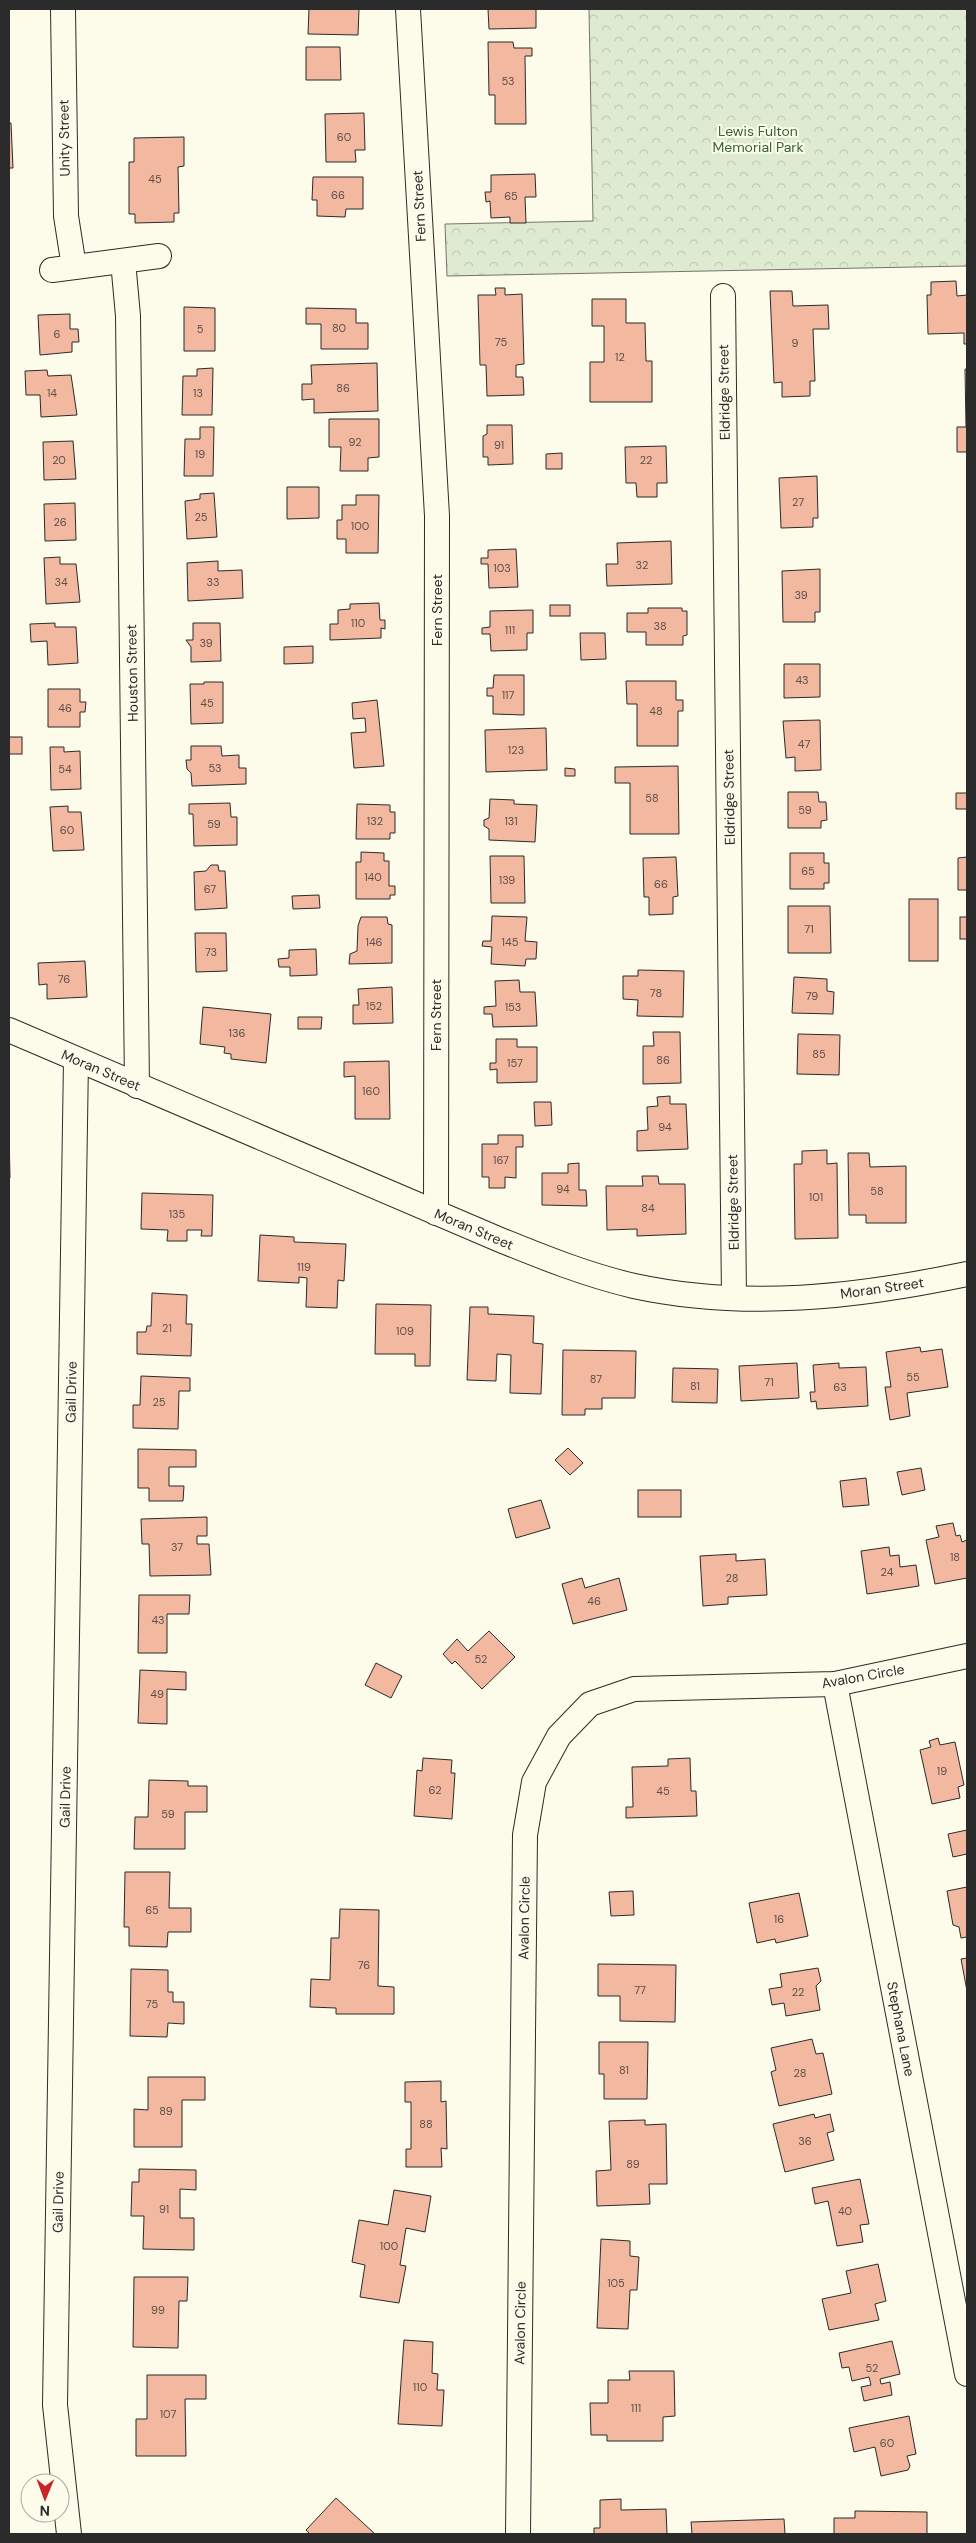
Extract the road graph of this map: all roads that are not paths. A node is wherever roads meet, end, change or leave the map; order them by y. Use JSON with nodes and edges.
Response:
{"nodes":[{"id":1,"x":63,"y":9,"type":"edge"},
{"id":2,"x":408,"y":9,"type":"edge"},
{"id":3,"x":159,"y":256,"type":"dead end"},
{"id":4,"x":123,"y":261,"type":"junction"},
{"id":5,"x":723,"y":296,"type":"dead end"},
{"id":6,"x":9,"y":1030,"type":"edge"},
{"id":7,"x":76,"y":1060,"type":"junction"},
{"id":8,"x":137,"y":1086,"type":"junction"},
{"id":9,"x":436,"y":1213,"type":"junction"},
{"id":10,"x":967,"y":1274,"type":"edge"},
{"id":11,"x":734,"y":1298,"type":"junction"},
{"id":12,"x":967,"y":1656,"type":"edge"},
{"id":13,"x":835,"y":1684,"type":"junction"},
{"id":14,"x":967,"y":2374,"type":"edge"},
{"id":15,"x":69,"y":2534,"type":"edge"},
{"id":16,"x":518,"y":2534,"type":"edge"}],
"edges":[{"from":1,"to":4,"type":"street","name":"Unity Street"},
{"from":2,"to":9,"type":"street","name":"Fern Street"},
{"from":3,"to":4,"type":"street"},
{"from":4,"to":8,"type":"street","name":"Houston Street"},
{"from":5,"to":11,"type":"street","name":"Eldridge Street"},
{"from":6,"to":7,"type":"street","name":"Moran Street"},
{"from":7,"to":8,"type":"street","name":"Moran Street"},
{"from":7,"to":15,"type":"street","name":"Gail Drive"},
{"from":8,"to":9,"type":"street","name":"Moran Street"},
{"from":9,"to":11,"type":"street","name":"Moran Street"},
{"from":10,"to":11,"type":"street","name":"Moran Street"},
{"from":12,"to":13,"type":"street","name":"Avalon Circle"},
{"from":13,"to":14,"type":"street","name":"Stephana Lane"},
{"from":13,"to":16,"type":"street","name":"Avalon Circle"}]}
